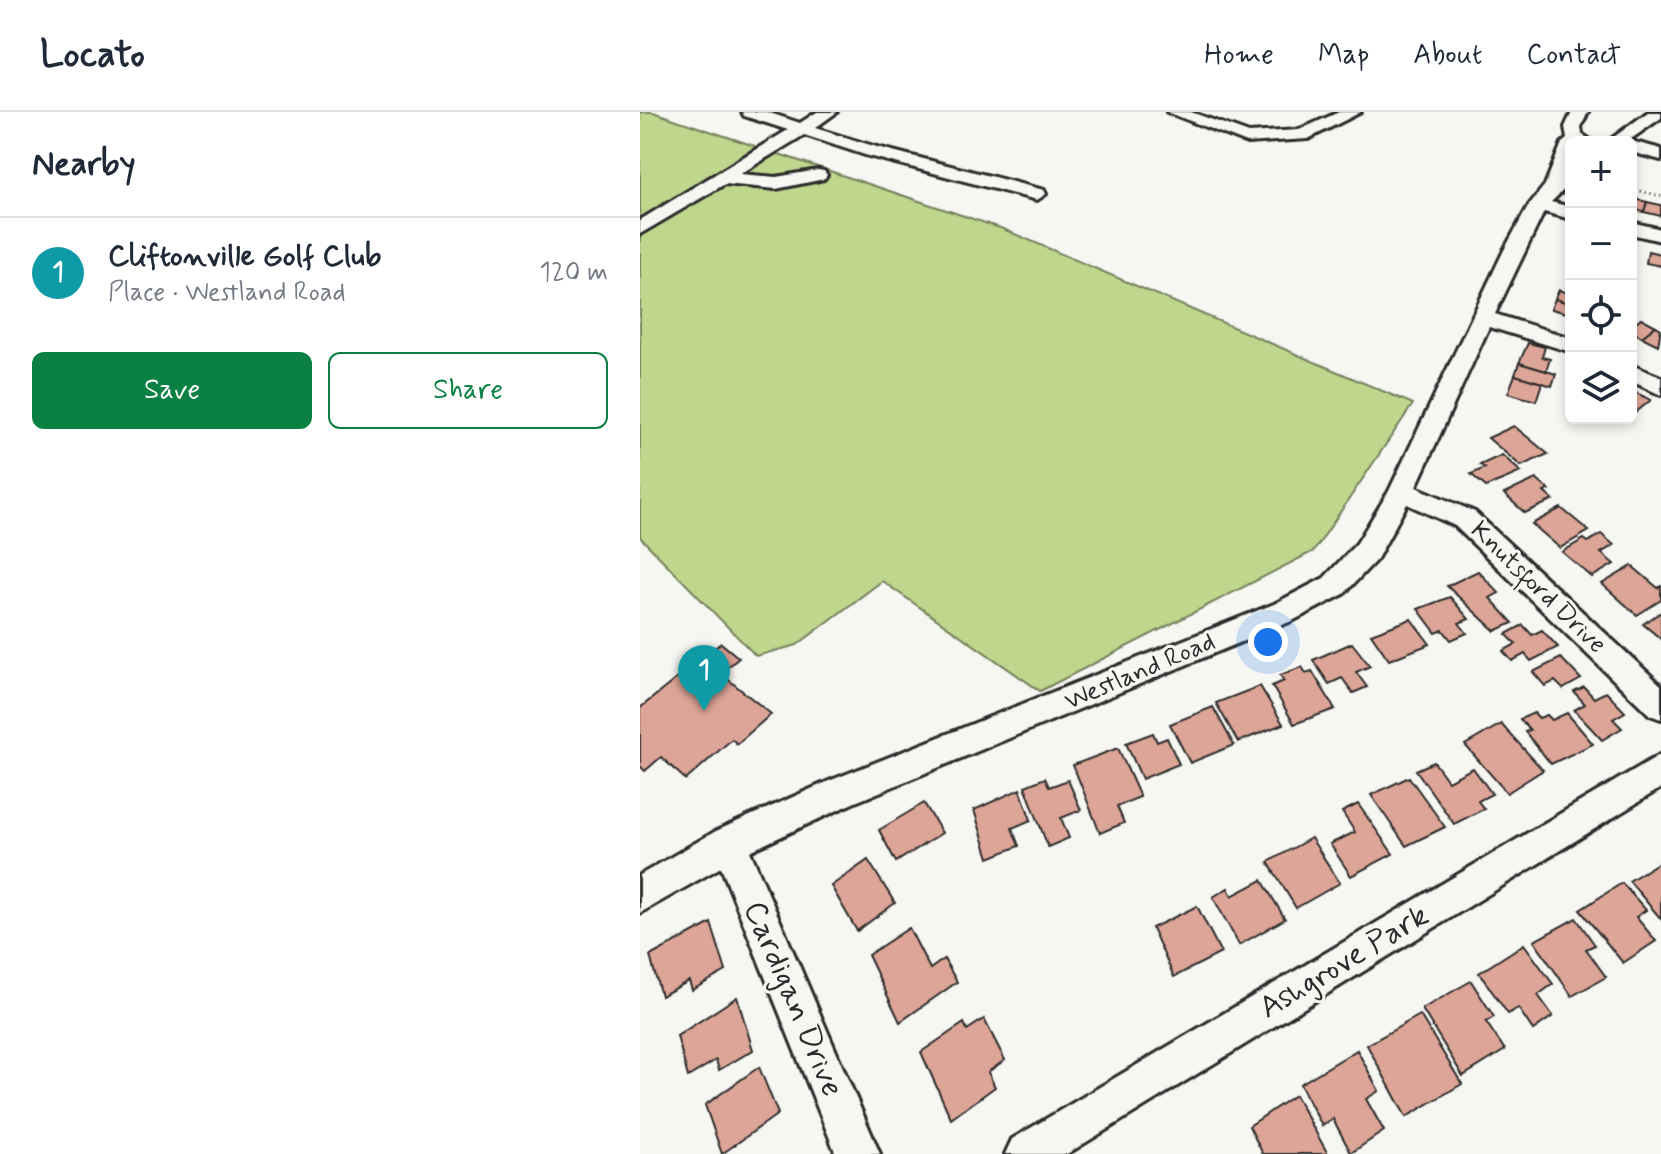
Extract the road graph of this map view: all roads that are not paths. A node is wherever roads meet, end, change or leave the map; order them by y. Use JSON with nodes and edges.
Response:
{"nodes":[{"id":1,"x":750,"y":112,"type":"edge"},
{"id":2,"x":829,"y":112,"type":"edge"},
{"id":3,"x":1175,"y":112,"type":"edge"},
{"id":4,"x":1353,"y":112,"type":"edge"},
{"id":5,"x":1580,"y":112,"type":"edge"},
{"id":6,"x":1659,"y":112,"type":"edge"},
{"id":7,"x":802,"y":129,"type":"junction"},
{"id":8,"x":1574,"y":136,"type":"edge"},
{"id":9,"x":1625,"y":136,"type":"edge"},
{"id":10,"x":1637,"y":148,"type":"edge"},
{"id":11,"x":1661,"y":155,"type":"edge"},
{"id":12,"x":1565,"y":165,"type":"edge"},
{"id":13,"x":818,"y":175,"type":"dead end"},
{"id":14,"x":723,"y":178,"type":"junction"},
{"id":15,"x":1555,"y":189,"type":"edge"},
{"id":16,"x":1037,"y":194,"type":"dead end"},
{"id":17,"x":1568,"y":208,"type":"edge"},
{"id":18,"x":640,"y":228,"type":"edge"},
{"id":19,"x":1637,"y":229,"type":"edge"},
{"id":20,"x":1661,"y":235,"type":"edge"},
{"id":21,"x":1484,"y":318,"type":"junction"},
{"id":22,"x":1565,"y":343,"type":"edge"},
{"id":23,"x":1637,"y":375,"type":"edge"},
{"id":24,"x":1661,"y":387,"type":"edge"},
{"id":25,"x":1401,"y":492,"type":"junction"},
{"id":26,"x":1661,"y":705,"type":"edge"},
{"id":27,"x":1661,"y":770,"type":"edge"},
{"id":28,"x":729,"y":843,"type":"junction"},
{"id":29,"x":640,"y":895,"type":"edge"},
{"id":30,"x":858,"y":1154,"type":"edge"},
{"id":31,"x":1027,"y":1154,"type":"edge"}],
"edges":[{"from":1,"to":7,"type":"street"},
{"from":2,"to":7,"type":"street"},
{"from":3,"to":4,"type":"street"},
{"from":5,"to":8,"type":"street","name":"Westland Road"},
{"from":6,"to":9,"type":"street"},
{"from":7,"to":14,"type":"street"},
{"from":7,"to":16,"type":"street"},
{"from":10,"to":11,"type":"street"},
{"from":12,"to":15,"type":"street","name":"Westland Road"},
{"from":13,"to":14,"type":"street"},
{"from":14,"to":18,"type":"street"},
{"from":15,"to":17,"type":"street"},
{"from":15,"to":21,"type":"street","name":"Westland Road"},
{"from":19,"to":20,"type":"street"},
{"from":21,"to":22,"type":"street"},
{"from":21,"to":25,"type":"street","name":"Westland Road"},
{"from":23,"to":24,"type":"street"},
{"from":25,"to":26,"type":"street","name":"Knutsford Drive"},
{"from":25,"to":28,"type":"street","name":"Westland Road"},
{"from":27,"to":31,"type":"street","name":"Ashgrove Park"},
{"from":28,"to":29,"type":"street","name":"Westland Road"},
{"from":28,"to":30,"type":"street","name":"Cardigan Drive"}]}
